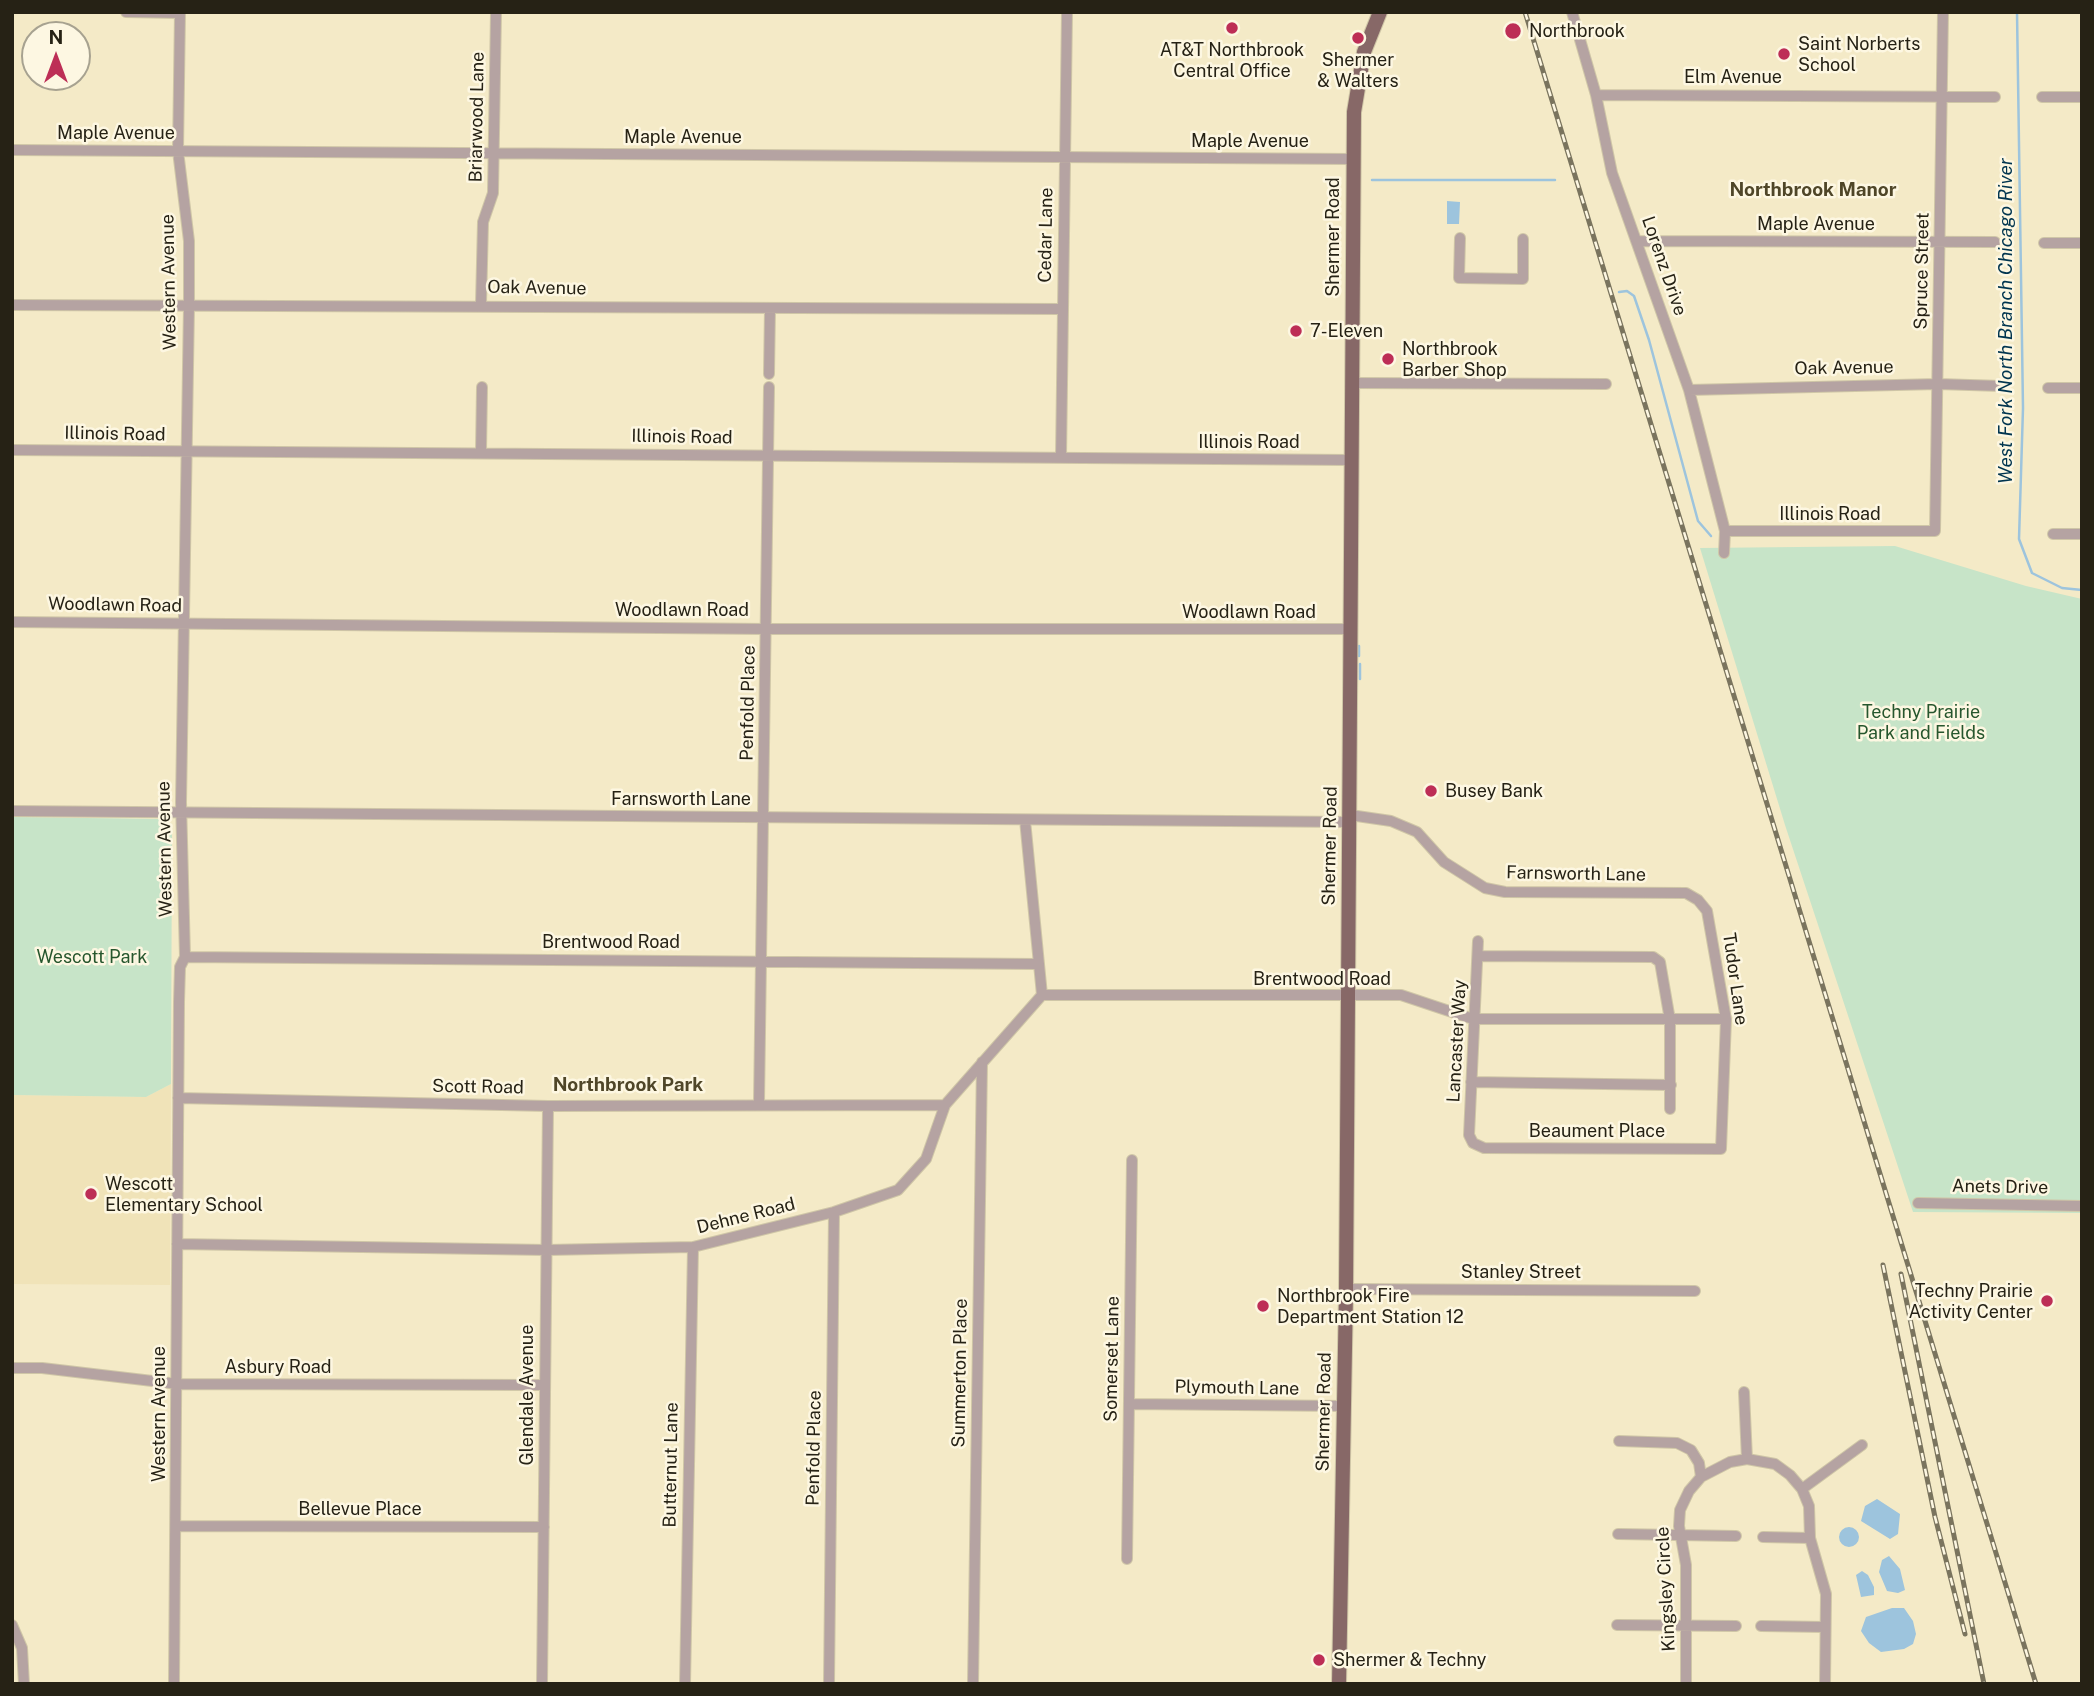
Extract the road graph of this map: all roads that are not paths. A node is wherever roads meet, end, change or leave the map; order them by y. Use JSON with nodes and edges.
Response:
{"nodes":[{"id":1,"x":126,"y":12,"type":"edge"},
{"id":2,"x":496,"y":12,"type":"edge"},
{"id":3,"x":1067,"y":12,"type":"edge"},
{"id":4,"x":1380,"y":12,"type":"edge"},
{"id":5,"x":1572,"y":12,"type":"edge"},
{"id":6,"x":1943,"y":12,"type":"edge"},
{"id":7,"x":180,"y":13,"type":"edge"},
{"id":8,"x":1597,"y":95,"type":"junction"},
{"id":9,"x":1942,"y":96,"type":"junction"},
{"id":10,"x":1995,"y":97,"type":"dead end"},
{"id":11,"x":2042,"y":97,"type":"dead end"},
{"id":12,"x":2082,"y":97,"type":"edge"},
{"id":13,"x":12,"y":150,"type":"edge"},
{"id":14,"x":178,"y":151,"type":"junction"},
{"id":15,"x":495,"y":153,"type":"junction"},
{"id":16,"x":1065,"y":157,"type":"junction"},
{"id":17,"x":1353,"y":159,"type":"junction"},
{"id":18,"x":1460,"y":238,"type":"dead end"},
{"id":19,"x":1523,"y":239,"type":"dead end"},
{"id":20,"x":1637,"y":241,"type":"junction"},
{"id":21,"x":1940,"y":242,"type":"junction"},
{"id":22,"x":1995,"y":242,"type":"dead end"},
{"id":23,"x":2044,"y":243,"type":"dead end"},
{"id":24,"x":2082,"y":243,"type":"edge"},
{"id":25,"x":12,"y":304,"type":"edge"},
{"id":26,"x":481,"y":304,"type":"junction"},
{"id":27,"x":189,"y":305,"type":"junction"},
{"id":28,"x":770,"y":308,"type":"junction"},
{"id":29,"x":1062,"y":310,"type":"junction"},
{"id":30,"x":769,"y":374,"type":"dead end"},
{"id":31,"x":1351,"y":383,"type":"junction"},
{"id":32,"x":1606,"y":384,"type":"dead end"},
{"id":33,"x":1937,"y":384,"type":"junction"},
{"id":34,"x":2001,"y":386,"type":"dead end"},
{"id":35,"x":482,"y":387,"type":"dead end"},
{"id":36,"x":769,"y":387,"type":"dead end"},
{"id":37,"x":2048,"y":388,"type":"dead end"},
{"id":38,"x":2082,"y":388,"type":"edge"},
{"id":39,"x":1689,"y":390,"type":"junction"},
{"id":40,"x":12,"y":450,"type":"edge"},
{"id":41,"x":481,"y":452,"type":"junction"},
{"id":42,"x":186,"y":453,"type":"junction"},
{"id":43,"x":768,"y":456,"type":"junction"},
{"id":44,"x":1061,"y":458,"type":"junction"},
{"id":45,"x":1351,"y":460,"type":"junction"},
{"id":46,"x":1725,"y":531,"type":"junction"},
{"id":47,"x":1935,"y":531,"type":"joint"},
{"id":48,"x":2053,"y":534,"type":"dead end"},
{"id":49,"x":2082,"y":534,"type":"edge"},
{"id":50,"x":1724,"y":553,"type":"dead end"},
{"id":51,"x":12,"y":622,"type":"edge"},
{"id":52,"x":184,"y":624,"type":"junction"},
{"id":53,"x":767,"y":628,"type":"junction"},
{"id":54,"x":1351,"y":629,"type":"junction"},
{"id":55,"x":12,"y":811,"type":"edge"},
{"id":56,"x":181,"y":813,"type":"junction"},
{"id":57,"x":764,"y":817,"type":"junction"},
{"id":58,"x":1350,"y":819,"type":"junction"},
{"id":59,"x":1025,"y":821,"type":"junction"},
{"id":60,"x":1698,"y":900,"type":"joint"},
{"id":61,"x":1478,"y":941,"type":"dead end"},
{"id":62,"x":1478,"y":956,"type":"junction"},
{"id":63,"x":185,"y":957,"type":"junction"},
{"id":64,"x":762,"y":961,"type":"junction"},
{"id":65,"x":1038,"y":964,"type":"junction"},
{"id":66,"x":1042,"y":995,"type":"junction"},
{"id":67,"x":1346,"y":997,"type":"junction"},
{"id":68,"x":1473,"y":1019,"type":"junction"},
{"id":69,"x":1726,"y":1019,"type":"junction"},
{"id":70,"x":1670,"y":1020,"type":"junction"},
{"id":71,"x":982,"y":1062,"type":"junction"},
{"id":72,"x":1471,"y":1082,"type":"junction"},
{"id":73,"x":1671,"y":1086,"type":"junction"},
{"id":74,"x":178,"y":1098,"type":"junction"},
{"id":75,"x":759,"y":1104,"type":"junction"},
{"id":76,"x":945,"y":1105,"type":"junction"},
{"id":77,"x":548,"y":1106,"type":"junction"},
{"id":78,"x":1670,"y":1109,"type":"dead end"},
{"id":79,"x":1473,"y":1143,"type":"joint"},
{"id":80,"x":1721,"y":1149,"type":"joint"},
{"id":81,"x":1132,"y":1160,"type":"dead end"},
{"id":82,"x":1918,"y":1203,"type":"dead end"},
{"id":83,"x":2082,"y":1206,"type":"edge"},
{"id":84,"x":834,"y":1212,"type":"junction"},
{"id":85,"x":177,"y":1244,"type":"junction"},
{"id":86,"x":693,"y":1247,"type":"junction"},
{"id":87,"x":547,"y":1250,"type":"junction"},
{"id":88,"x":1346,"y":1289,"type":"junction"},
{"id":89,"x":1695,"y":1291,"type":"dead end"},
{"id":90,"x":12,"y":1368,"type":"edge"},
{"id":91,"x":178,"y":1384,"type":"junction"},
{"id":92,"x":544,"y":1385,"type":"junction"},
{"id":93,"x":1744,"y":1392,"type":"dead end"},
{"id":94,"x":1129,"y":1404,"type":"junction"},
{"id":95,"x":1344,"y":1406,"type":"junction"},
{"id":96,"x":1619,"y":1441,"type":"dead end"},
{"id":97,"x":1862,"y":1445,"type":"dead end"},
{"id":98,"x":1747,"y":1459,"type":"junction"},
{"id":99,"x":1701,"y":1477,"type":"junction"},
{"id":100,"x":1802,"y":1489,"type":"junction"},
{"id":101,"x":176,"y":1526,"type":"junction"},
{"id":102,"x":544,"y":1527,"type":"junction"},
{"id":103,"x":1618,"y":1534,"type":"dead end"},
{"id":104,"x":1681,"y":1535,"type":"junction"},
{"id":105,"x":1736,"y":1536,"type":"dead end"},
{"id":106,"x":1763,"y":1537,"type":"dead end"},
{"id":107,"x":1810,"y":1538,"type":"junction"},
{"id":108,"x":1127,"y":1559,"type":"dead end"},
{"id":109,"x":12,"y":1625,"type":"edge"},
{"id":110,"x":1617,"y":1625,"type":"dead end"},
{"id":111,"x":1686,"y":1626,"type":"junction"},
{"id":112,"x":1736,"y":1626,"type":"dead end"},
{"id":113,"x":1761,"y":1626,"type":"dead end"},
{"id":114,"x":1825,"y":1627,"type":"junction"},
{"id":115,"x":24,"y":1684,"type":"edge"},
{"id":116,"x":174,"y":1684,"type":"edge"},
{"id":117,"x":542,"y":1684,"type":"edge"},
{"id":118,"x":685,"y":1684,"type":"edge"},
{"id":119,"x":830,"y":1684,"type":"edge"},
{"id":120,"x":973,"y":1684,"type":"edge"},
{"id":121,"x":1339,"y":1684,"type":"edge"},
{"id":122,"x":1686,"y":1684,"type":"edge"},
{"id":123,"x":1825,"y":1684,"type":"edge"}],
"edges":[{"from":1,"to":7,"type":"street"},
{"from":2,"to":15,"type":"street","name":"Briarwood Lane"},
{"from":3,"to":16,"type":"street","name":"Cedar Lane"},
{"from":4,"to":17,"type":"main road","name":"Shermer Road"},
{"from":5,"to":8,"type":"street","name":"Lorenz Drive"},
{"from":6,"to":9,"type":"street","name":"Spruce Street"},
{"from":7,"to":14,"type":"street","name":"Western Avenue"},
{"from":8,"to":9,"type":"street","name":"Elm Avenue"},
{"from":8,"to":20,"type":"street","name":"Lorenz Drive"},
{"from":9,"to":10,"type":"street","name":"Elm Avenue"},
{"from":9,"to":21,"type":"street","name":"Spruce Street"},
{"from":11,"to":12,"type":"street"},
{"from":13,"to":14,"type":"street","name":"Maple Avenue"},
{"from":14,"to":15,"type":"street","name":"Maple Avenue"},
{"from":14,"to":27,"type":"street","name":"Western Avenue"},
{"from":15,"to":16,"type":"street","name":"Maple Avenue"},
{"from":15,"to":26,"type":"street","name":"Briarwood Lane"},
{"from":16,"to":17,"type":"street","name":"Maple Avenue"},
{"from":16,"to":29,"type":"street","name":"Cedar Lane"},
{"from":17,"to":31,"type":"main road","name":"Shermer Road"},
{"from":18,"to":19,"type":"street"},
{"from":20,"to":21,"type":"street","name":"Maple Avenue"},
{"from":20,"to":39,"type":"street","name":"Lorenz Drive"},
{"from":21,"to":22,"type":"street","name":"Maple Avenue"},
{"from":21,"to":33,"type":"street","name":"Spruce Street"},
{"from":23,"to":24,"type":"street"},
{"from":25,"to":27,"type":"street","name":"Oak Avenue"},
{"from":26,"to":27,"type":"street","name":"Oak Avenue"},
{"from":26,"to":28,"type":"street","name":"Oak Avenue"},
{"from":27,"to":42,"type":"street","name":"Western Avenue"},
{"from":28,"to":29,"type":"street","name":"Oak Avenue"},
{"from":28,"to":30,"type":"street"},
{"from":29,"to":44,"type":"street","name":"Cedar Lane"},
{"from":31,"to":32,"type":"street"},
{"from":31,"to":45,"type":"main road","name":"Shermer Road"},
{"from":33,"to":34,"type":"street","name":"Oak Avenue"},
{"from":33,"to":39,"type":"street","name":"Oak Avenue"},
{"from":33,"to":47,"type":"street","name":"Spruce Street"},
{"from":35,"to":41,"type":"street"},
{"from":36,"to":43,"type":"street","name":"Penfold Place"},
{"from":37,"to":38,"type":"street"},
{"from":39,"to":46,"type":"street","name":"Lorenz Drive"},
{"from":40,"to":42,"type":"street","name":"Illinois Road"},
{"from":41,"to":42,"type":"street","name":"Illinois Road"},
{"from":41,"to":43,"type":"street","name":"Illinois Road"},
{"from":42,"to":52,"type":"street","name":"Western Avenue"},
{"from":43,"to":44,"type":"street","name":"Illinois Road"},
{"from":43,"to":53,"type":"street","name":"Penfold Place"},
{"from":44,"to":45,"type":"street","name":"Illinois Road"},
{"from":45,"to":54,"type":"main road","name":"Shermer Road"},
{"from":46,"to":47,"type":"street","name":"Illinois Road"},
{"from":46,"to":50,"type":"street"},
{"from":48,"to":49,"type":"street"},
{"from":51,"to":52,"type":"street","name":"Woodlawn Road"},
{"from":52,"to":53,"type":"street","name":"Woodlawn Road"},
{"from":52,"to":56,"type":"street","name":"Western Avenue"},
{"from":53,"to":54,"type":"street","name":"Woodlawn Road"},
{"from":53,"to":57,"type":"street","name":"Penfold Place"},
{"from":54,"to":58,"type":"main road","name":"Shermer Road"},
{"from":55,"to":56,"type":"street","name":"Farnsworth Lane"},
{"from":56,"to":57,"type":"street","name":"Farnsworth Lane"},
{"from":56,"to":63,"type":"street","name":"Western Avenue"},
{"from":57,"to":59,"type":"street","name":"Farnsworth Lane"},
{"from":57,"to":64,"type":"street","name":"Penfold Place"},
{"from":58,"to":59,"type":"street","name":"Farnsworth Lane"},
{"from":58,"to":60,"type":"street","name":"Farnsworth Lane"},
{"from":58,"to":67,"type":"main road","name":"Shermer Road"},
{"from":59,"to":65,"type":"street"},
{"from":60,"to":69,"type":"street","name":"Tudor Lane"},
{"from":61,"to":62,"type":"street","name":"Lancaster Way"},
{"from":62,"to":68,"type":"street","name":"Lancaster Way"},
{"from":62,"to":70,"type":"street"},
{"from":63,"to":64,"type":"street","name":"Brentwood Road"},
{"from":63,"to":74,"type":"street","name":"Western Avenue"},
{"from":64,"to":65,"type":"street","name":"Brentwood Road"},
{"from":64,"to":75,"type":"street","name":"Penfold Place"},
{"from":65,"to":66,"type":"street"},
{"from":66,"to":67,"type":"street","name":"Brentwood Road"},
{"from":66,"to":71,"type":"street","name":"Dehne Road"},
{"from":67,"to":68,"type":"street","name":"Brentwood Road"},
{"from":67,"to":88,"type":"main road","name":"Shermer Road"},
{"from":68,"to":70,"type":"street","name":"Brentwood Road"},
{"from":68,"to":72,"type":"street","name":"Lancaster Way"},
{"from":69,"to":70,"type":"street","name":"Brentwood Road"},
{"from":69,"to":80,"type":"street","name":"Tudor Lane"},
{"from":70,"to":73,"type":"street"},
{"from":71,"to":76,"type":"street","name":"Dehne Road"},
{"from":71,"to":120,"type":"street","name":"Summerton Place"},
{"from":72,"to":73,"type":"street"},
{"from":72,"to":79,"type":"street","name":"Lancaster Way"},
{"from":73,"to":78,"type":"street"},
{"from":74,"to":77,"type":"street","name":"Scott Road"},
{"from":74,"to":85,"type":"street","name":"Western Avenue"},
{"from":75,"to":76,"type":"street","name":"Scott Road"},
{"from":75,"to":77,"type":"street","name":"Scott Road"},
{"from":76,"to":84,"type":"street","name":"Dehne Road"},
{"from":77,"to":87,"type":"street","name":"Glendale Avenue"},
{"from":79,"to":80,"type":"street","name":"Beaument Place"},
{"from":81,"to":94,"type":"street","name":"Somerset Lane"},
{"from":82,"to":83,"type":"street","name":"Anets Drive"},
{"from":84,"to":86,"type":"street","name":"Dehne Road"},
{"from":84,"to":119,"type":"street","name":"Penfold Place"},
{"from":85,"to":87,"type":"street","name":"Dehne Road"},
{"from":85,"to":91,"type":"street","name":"Western Avenue"},
{"from":86,"to":87,"type":"street","name":"Dehne Road"},
{"from":86,"to":118,"type":"street","name":"Butternut Lane"},
{"from":87,"to":92,"type":"street","name":"Glendale Avenue"},
{"from":88,"to":89,"type":"street","name":"Stanley Street"},
{"from":88,"to":95,"type":"main road","name":"Shermer Road"},
{"from":90,"to":91,"type":"street","name":"Asbury Road"},
{"from":91,"to":92,"type":"street","name":"Asbury Road"},
{"from":91,"to":101,"type":"street","name":"Western Avenue"},
{"from":92,"to":102,"type":"street","name":"Glendale Avenue"},
{"from":93,"to":98,"type":"street"},
{"from":94,"to":95,"type":"street","name":"Plymouth Lane"},
{"from":94,"to":108,"type":"street","name":"Somerset Lane"},
{"from":95,"to":121,"type":"main road","name":"Shermer Road"},
{"from":96,"to":99,"type":"street"},
{"from":97,"to":100,"type":"street"},
{"from":98,"to":99,"type":"street"},
{"from":98,"to":100,"type":"street"},
{"from":99,"to":104,"type":"street","name":"Kingsley Circle"},
{"from":100,"to":107,"type":"street"},
{"from":101,"to":102,"type":"street","name":"Bellevue Place"},
{"from":101,"to":116,"type":"street","name":"Western Avenue"},
{"from":102,"to":117,"type":"street","name":"Glendale Avenue"},
{"from":103,"to":104,"type":"street"},
{"from":104,"to":105,"type":"street"},
{"from":104,"to":111,"type":"street","name":"Kingsley Circle"},
{"from":106,"to":107,"type":"street"},
{"from":107,"to":114,"type":"street"},
{"from":109,"to":115,"type":"street"},
{"from":110,"to":111,"type":"street"},
{"from":111,"to":112,"type":"street"},
{"from":111,"to":122,"type":"street","name":"Kingsley Circle"},
{"from":113,"to":114,"type":"street"},
{"from":114,"to":123,"type":"street"}]}
